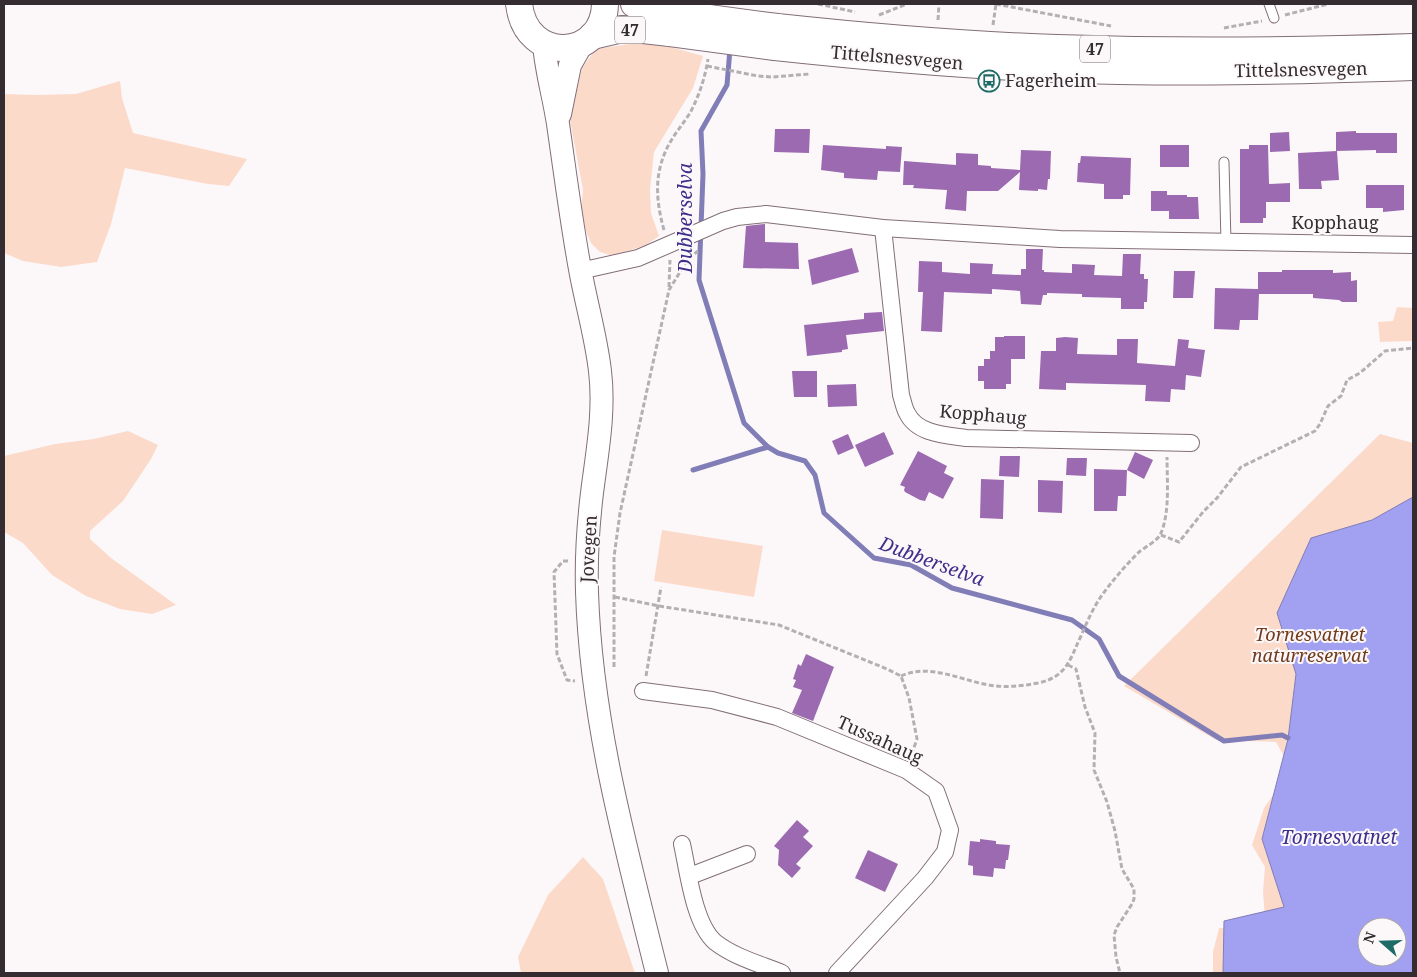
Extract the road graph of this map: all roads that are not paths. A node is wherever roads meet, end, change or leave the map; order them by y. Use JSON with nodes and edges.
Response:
{"nodes":[{"id":1,"x":605,"y":4,"type":"edge"},
{"id":2,"x":634,"y":4,"type":"edge"},
{"id":3,"x":1269,"y":4,"type":"edge"},
{"id":4,"x":514,"y":8,"type":"edge"},
{"id":5,"x":1274,"y":18,"type":"road end"},
{"id":6,"x":671,"y":23,"type":"junction"},
{"id":7,"x":776,"y":37,"type":"junction"},
{"id":8,"x":587,"y":40,"type":"junction"},
{"id":9,"x":544,"y":44,"type":"junction"},
{"id":10,"x":1413,"y":47,"type":"edge"},
{"id":11,"x":1413,"y":67,"type":"edge"},
{"id":12,"x":558,"y":123,"type":"junction"},
{"id":13,"x":1224,"y":162,"type":"dead end"},
{"id":14,"x":883,"y":228,"type":"junction"},
{"id":15,"x":1226,"y":243,"type":"junction"},
{"id":16,"x":1413,"y":245,"type":"edge"},
{"id":17,"x":580,"y":271,"type":"junction"},
{"id":18,"x":1191,"y":443,"type":"dead end"},
{"id":19,"x":644,"y":691,"type":"road end"},
{"id":20,"x":682,"y":844,"type":"dead end"},
{"id":21,"x":747,"y":854,"type":"dead end"},
{"id":22,"x":690,"y":876,"type":"junction"},
{"id":23,"x":657,"y":973,"type":"edge"},
{"id":24,"x":782,"y":973,"type":"edge"},
{"id":25,"x":837,"y":973,"type":"edge"}],
"edges":[{"from":1,"to":8,"type":"main road","number":"47"},
{"from":2,"to":6,"type":"main road","name":"Tittelsnesvegen","number":"47"},
{"from":3,"to":5,"type":"lane"},
{"from":4,"to":9,"type":"main road"},
{"from":6,"to":7,"type":"main road","name":"Tittelsnesvegen","number":"47","bridge":true},
{"from":6,"to":8,"type":"main road","name":"Tittelsnesvegen","number":"47"},
{"from":7,"to":10,"type":"main road","name":"Tittelsnesvegen","number":"47"},
{"from":7,"to":11,"type":"main road","name":"Tittelsnesvegen","number":"47"},
{"from":8,"to":9,"type":"main road","number":"47"},
{"from":8,"to":12,"type":"street","name":"Jovegen"},
{"from":9,"to":12,"type":"street","name":"Jovegen"},
{"from":12,"to":17,"type":"street","name":"Jovegen"},
{"from":13,"to":15,"type":"lane"},
{"from":14,"to":15,"type":"street","name":"Kopphaug"},
{"from":14,"to":17,"type":"street","name":"Kopphaug"},
{"from":14,"to":18,"type":"street","name":"Kopphaug"},
{"from":15,"to":16,"type":"street","name":"Kopphaug"},
{"from":17,"to":23,"type":"street","name":"Jovegen"},
{"from":19,"to":25,"type":"street","name":"Tussahaug"},
{"from":20,"to":22,"type":"street"},
{"from":21,"to":22,"type":"street"},
{"from":22,"to":24,"type":"street"}]}
